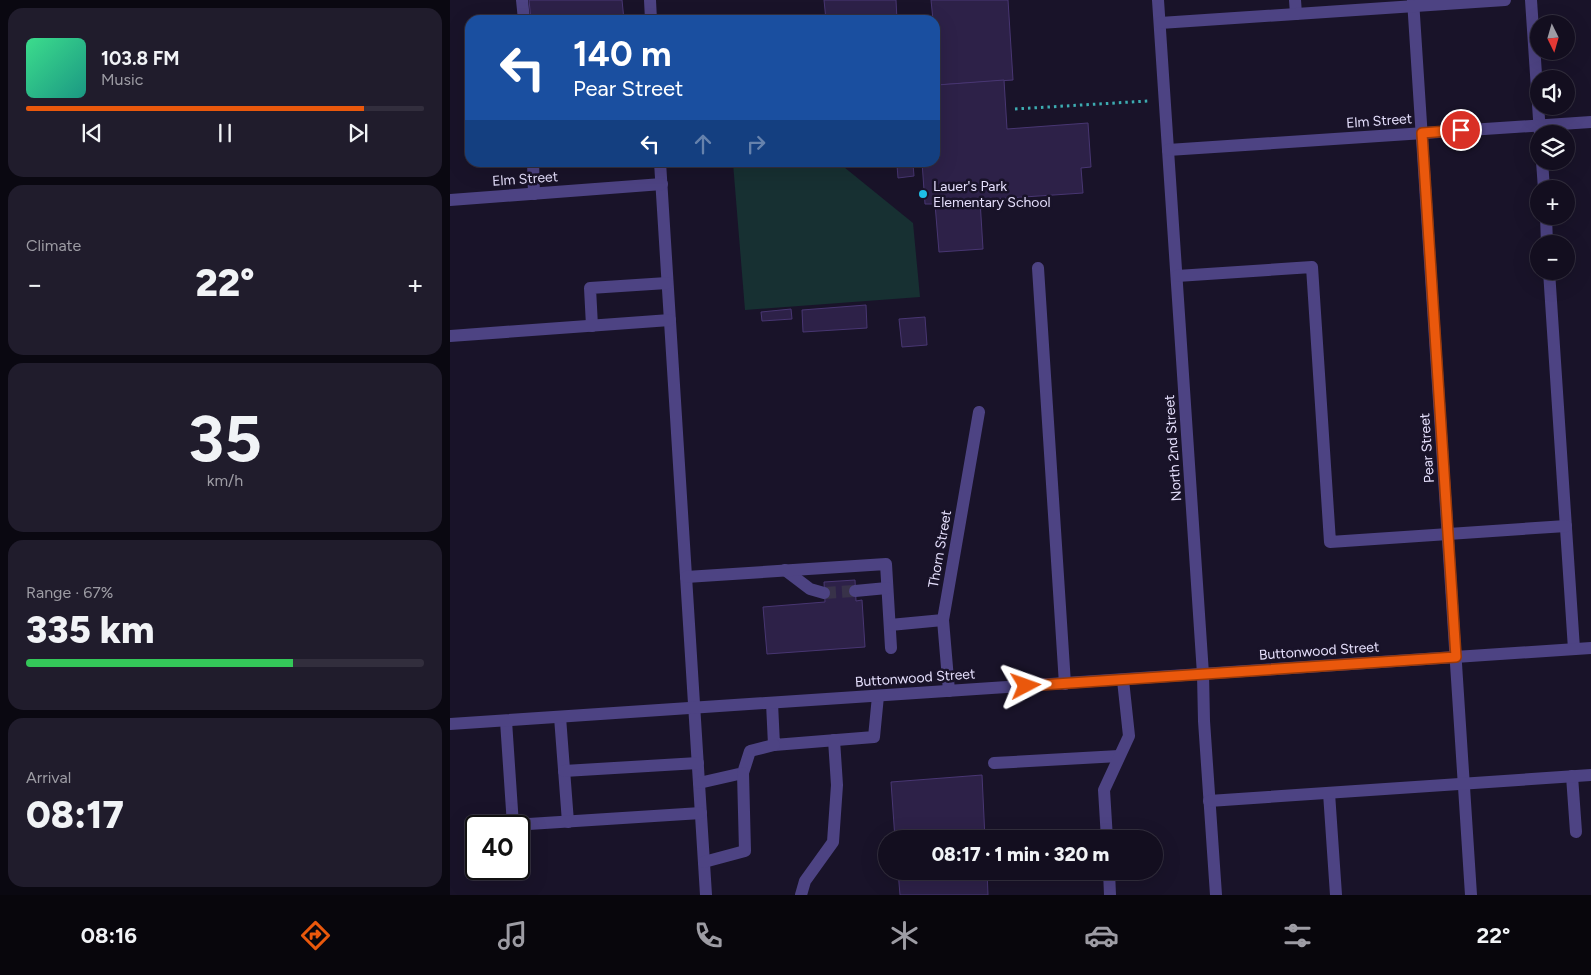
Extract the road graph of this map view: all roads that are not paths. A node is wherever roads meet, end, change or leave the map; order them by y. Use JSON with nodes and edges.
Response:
{"nodes":[{"id":1,"x":522,"y":0,"type":"edge"},
{"id":2,"x":650,"y":0,"type":"edge"},
{"id":3,"x":1158,"y":0,"type":"edge"},
{"id":4,"x":1295,"y":0,"type":"edge"},
{"id":5,"x":1505,"y":0,"type":"edge"},
{"id":6,"x":1531,"y":0,"type":"edge"},
{"id":7,"x":1413,"y":3,"type":"edge"},
{"id":8,"x":1296,"y":14,"type":"junction"},
{"id":9,"x":524,"y":15,"type":"edge"},
{"id":10,"x":651,"y":15,"type":"edge"},
{"id":11,"x":1160,"y":23,"type":"junction"},
{"id":12,"x":1591,"y":122,"type":"edge"},
{"id":13,"x":1540,"y":125,"type":"edge"},
{"id":14,"x":1569,"y":125,"type":"edge"},
{"id":15,"x":1530,"y":129,"type":"edge"},
{"id":16,"x":1422,"y":133,"type":"junction"},
{"id":17,"x":1168,"y":150,"type":"junction"},
{"id":18,"x":532,"y":167,"type":"edge"},
{"id":19,"x":660,"y":167,"type":"edge"},
{"id":20,"x":662,"y":184,"type":"junction"},
{"id":21,"x":534,"y":194,"type":"junction"},
{"id":22,"x":450,"y":200,"type":"edge"},
{"id":23,"x":1038,"y":268,"type":"dead end"},
{"id":24,"x":1177,"y":276,"type":"junction"},
{"id":25,"x":1550,"y":280,"type":"edge"},
{"id":26,"x":667,"y":282,"type":"junction"},
{"id":27,"x":670,"y":320,"type":"junction"},
{"id":28,"x":592,"y":326,"type":"junction"},
{"id":29,"x":450,"y":336,"type":"edge"},
{"id":30,"x":978,"y":412,"type":"dead end"},
{"id":31,"x":1566,"y":526,"type":"junction"},
{"id":32,"x":1448,"y":535,"type":"junction"},
{"id":33,"x":785,"y":570,"type":"junction"},
{"id":34,"x":686,"y":577,"type":"junction"},
{"id":35,"x":887,"y":588,"type":"junction"},
{"id":36,"x":855,"y":591,"type":"tunnel mouth"},
{"id":37,"x":824,"y":592,"type":"tunnel mouth"},
{"id":38,"x":943,"y":620,"type":"junction"},
{"id":39,"x":890,"y":625,"type":"junction"},
{"id":40,"x":891,"y":648,"type":"dead end"},
{"id":41,"x":1591,"y":648,"type":"edge"},
{"id":42,"x":1574,"y":649,"type":"junction"},
{"id":43,"x":1456,"y":657,"type":"junction"},
{"id":44,"x":1203,"y":674,"type":"junction"},
{"id":45,"x":1123,"y":680,"type":"junction"},
{"id":46,"x":1065,"y":684,"type":"junction"},
{"id":47,"x":950,"y":691,"type":"junction"},
{"id":48,"x":878,"y":696,"type":"junction"},
{"id":49,"x":772,"y":703,"type":"junction"},
{"id":50,"x":694,"y":708,"type":"junction"},
{"id":51,"x":560,"y":717,"type":"junction"},
{"id":52,"x":506,"y":721,"type":"junction"},
{"id":53,"x":450,"y":724,"type":"edge"},
{"id":54,"x":834,"y":740,"type":"junction"},
{"id":55,"x":774,"y":745,"type":"junction"},
{"id":56,"x":1120,"y":756,"type":"junction"},
{"id":57,"x":698,"y":763,"type":"junction"},
{"id":58,"x":994,"y":763,"type":"dead end"},
{"id":59,"x":564,"y":771,"type":"junction"},
{"id":60,"x":743,"y":773,"type":"junction"},
{"id":61,"x":1591,"y":775,"type":"edge"},
{"id":62,"x":1572,"y":776,"type":"junction"},
{"id":63,"x":699,"y":783,"type":"junction"},
{"id":64,"x":1464,"y":784,"type":"junction"},
{"id":65,"x":1329,"y":793,"type":"junction"},
{"id":66,"x":1210,"y":801,"type":"junction"},
{"id":67,"x":701,"y":813,"type":"junction"},
{"id":68,"x":568,"y":822,"type":"junction"},
{"id":69,"x":1106,"y":830,"type":"edge"},
{"id":70,"x":1576,"y":832,"type":"dead end"},
{"id":71,"x":704,"y":862,"type":"junction"},
{"id":72,"x":1109,"y":880,"type":"edge"},
{"id":73,"x":706,"y":895,"type":"edge"},
{"id":74,"x":801,"y":895,"type":"edge"},
{"id":75,"x":1110,"y":895,"type":"edge"},
{"id":76,"x":1216,"y":895,"type":"edge"},
{"id":77,"x":1336,"y":895,"type":"edge"},
{"id":78,"x":1471,"y":895,"type":"edge"}],
"edges":[{"from":1,"to":9,"type":"street"},
{"from":2,"to":10,"type":"street"},
{"from":3,"to":11,"type":"street","name":"North 2nd Street"},
{"from":4,"to":8,"type":"street"},
{"from":5,"to":7,"type":"street"},
{"from":6,"to":13,"type":"street"},
{"from":7,"to":8,"type":"street"},
{"from":7,"to":16,"type":"street","name":"Pear Street"},
{"from":8,"to":11,"type":"street"},
{"from":11,"to":17,"type":"street","name":"North 2nd Street"},
{"from":12,"to":14,"type":"street","name":"Elm Street"},
{"from":15,"to":16,"type":"street","name":"Elm Street"},
{"from":16,"to":17,"type":"street","name":"Elm Street"},
{"from":16,"to":32,"type":"street","name":"Pear Street"},
{"from":17,"to":24,"type":"street","name":"North 2nd Street"},
{"from":18,"to":21,"type":"street"},
{"from":19,"to":20,"type":"street"},
{"from":20,"to":21,"type":"street","name":"Elm Street"},
{"from":20,"to":26,"type":"street"},
{"from":21,"to":22,"type":"street","name":"Elm Street"},
{"from":23,"to":46,"type":"street"},
{"from":24,"to":32,"type":"street"},
{"from":24,"to":44,"type":"street","name":"North 2nd Street"},
{"from":25,"to":31,"type":"street"},
{"from":26,"to":27,"type":"street"},
{"from":26,"to":28,"type":"street"},
{"from":27,"to":28,"type":"street"},
{"from":27,"to":34,"type":"street"},
{"from":28,"to":29,"type":"street"},
{"from":30,"to":38,"type":"street","name":"Thorn Street"},
{"from":31,"to":32,"type":"street"},
{"from":31,"to":42,"type":"street"},
{"from":32,"to":43,"type":"street","name":"Pear Street"},
{"from":33,"to":34,"type":"street"},
{"from":33,"to":35,"type":"street"},
{"from":33,"to":37,"type":"street"},
{"from":34,"to":50,"type":"street"},
{"from":35,"to":36,"type":"street"},
{"from":35,"to":39,"type":"street"},
{"from":38,"to":39,"type":"street"},
{"from":38,"to":47,"type":"street","name":"Thorn Street"},
{"from":39,"to":40,"type":"street"},
{"from":41,"to":42,"type":"street","name":"Buttonwood Street"},
{"from":42,"to":43,"type":"street","name":"Buttonwood Street"},
{"from":43,"to":44,"type":"street","name":"Buttonwood Street"},
{"from":43,"to":64,"type":"street","name":"Pear Street"},
{"from":44,"to":45,"type":"street","name":"Buttonwood Street"},
{"from":44,"to":66,"type":"street","name":"North 2nd Street"},
{"from":45,"to":46,"type":"street","name":"Buttonwood Street"},
{"from":45,"to":56,"type":"street"},
{"from":46,"to":47,"type":"street","name":"Buttonwood Street"},
{"from":47,"to":48,"type":"street","name":"Buttonwood Street"},
{"from":48,"to":49,"type":"street","name":"Buttonwood Street"},
{"from":48,"to":54,"type":"street"},
{"from":49,"to":50,"type":"street","name":"Buttonwood Street"},
{"from":49,"to":55,"type":"street"},
{"from":50,"to":51,"type":"street","name":"Buttonwood Street"},
{"from":50,"to":57,"type":"street"},
{"from":51,"to":52,"type":"street","name":"Buttonwood Street"},
{"from":51,"to":59,"type":"street"},
{"from":52,"to":53,"type":"street","name":"Buttonwood Street"},
{"from":52,"to":68,"type":"street"},
{"from":54,"to":55,"type":"street"},
{"from":54,"to":74,"type":"street"},
{"from":55,"to":60,"type":"street"},
{"from":56,"to":58,"type":"street"},
{"from":56,"to":69,"type":"street"},
{"from":57,"to":59,"type":"street"},
{"from":57,"to":63,"type":"street"},
{"from":59,"to":68,"type":"street"},
{"from":60,"to":63,"type":"street"},
{"from":60,"to":71,"type":"street"},
{"from":61,"to":62,"type":"street"},
{"from":62,"to":64,"type":"street"},
{"from":62,"to":70,"type":"street"},
{"from":63,"to":67,"type":"street"},
{"from":64,"to":65,"type":"street"},
{"from":64,"to":78,"type":"street","name":"Pear Street"},
{"from":65,"to":66,"type":"street"},
{"from":65,"to":77,"type":"street"},
{"from":66,"to":76,"type":"street","name":"North 2nd Street"},
{"from":67,"to":68,"type":"street"},
{"from":67,"to":71,"type":"street"},
{"from":71,"to":73,"type":"street"},
{"from":72,"to":75,"type":"street"}]}
